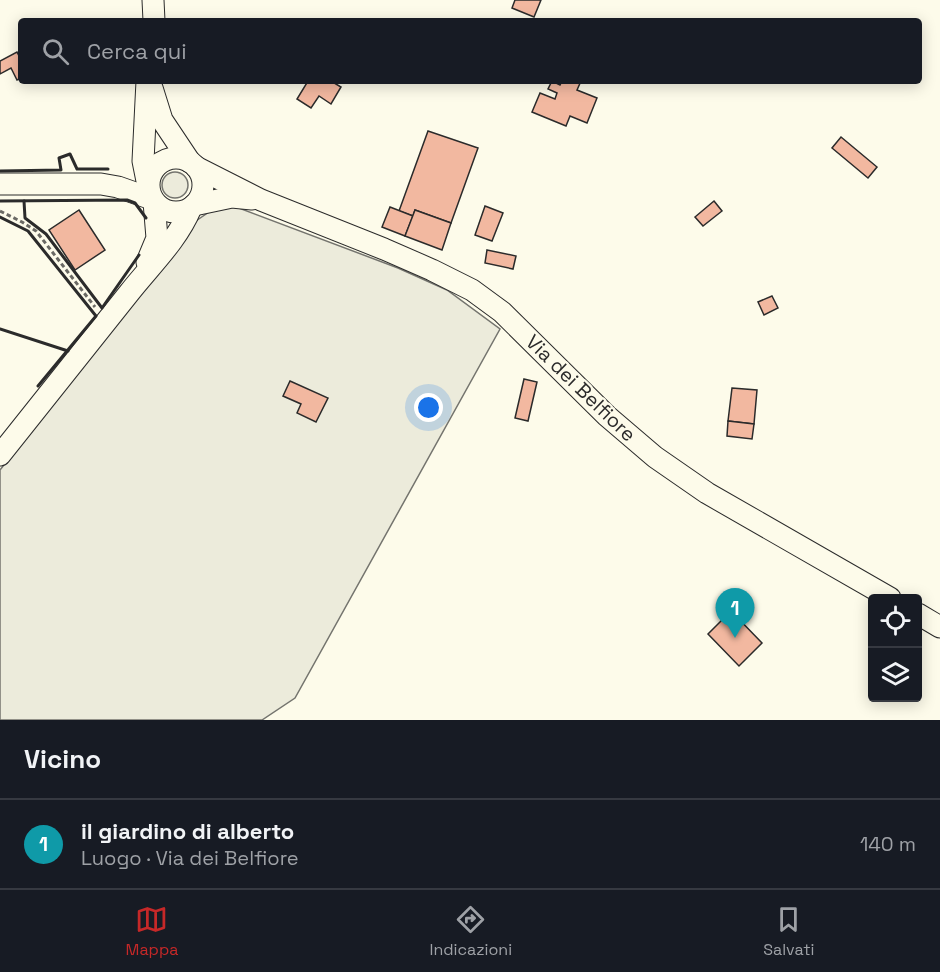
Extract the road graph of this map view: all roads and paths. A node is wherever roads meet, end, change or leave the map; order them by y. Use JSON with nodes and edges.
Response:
{"nodes":[{"id":1,"x":153,"y":0,"type":"edge"},
{"id":2,"x":154,"y":18,"type":"edge"},
{"id":3,"x":148,"y":84,"type":"edge"},
{"id":4,"x":149,"y":84,"type":"edge"},
{"id":5,"x":193,"y":165,"type":"junction"},
{"id":6,"x":0,"y":184,"type":"edge"},
{"id":7,"x":101,"y":184,"type":"junction"},
{"id":8,"x":153,"y":184,"type":"junction"},
{"id":9,"x":261,"y":200,"type":"junction"},
{"id":10,"x":193,"y":206,"type":"junction"},
{"id":11,"x":0,"y":211,"type":"edge"},
{"id":12,"x":136,"y":284,"type":"junction"},
{"id":13,"x":101,"y":315,"type":"dead end"},
{"id":14,"x":0,"y":455,"type":"edge"},
{"id":15,"x":883,"y":594,"type":"edge"},
{"id":16,"x":922,"y":616,"type":"edge"},
{"id":17,"x":940,"y":627,"type":"edge"}],
"edges":[{"from":1,"to":2,"type":"street"},
{"from":3,"to":8,"type":"street"},
{"from":4,"to":5,"type":"street"},
{"from":5,"to":8,"type":"street"},
{"from":5,"to":9,"type":"street"},
{"from":5,"to":10,"type":"street"},
{"from":6,"to":7,"type":"street"},
{"from":7,"to":8,"type":"street"},
{"from":7,"to":8,"type":"street"},
{"from":8,"to":10,"type":"street"},
{"from":8,"to":12,"type":"street"},
{"from":9,"to":10,"type":"street"},
{"from":9,"to":15,"type":"street","name":"Via dei Belfiore"},
{"from":10,"to":12,"type":"street"},
{"from":11,"to":13,"type":"path"},
{"from":12,"to":14,"type":"street"},
{"from":16,"to":17,"type":"street"}]}
